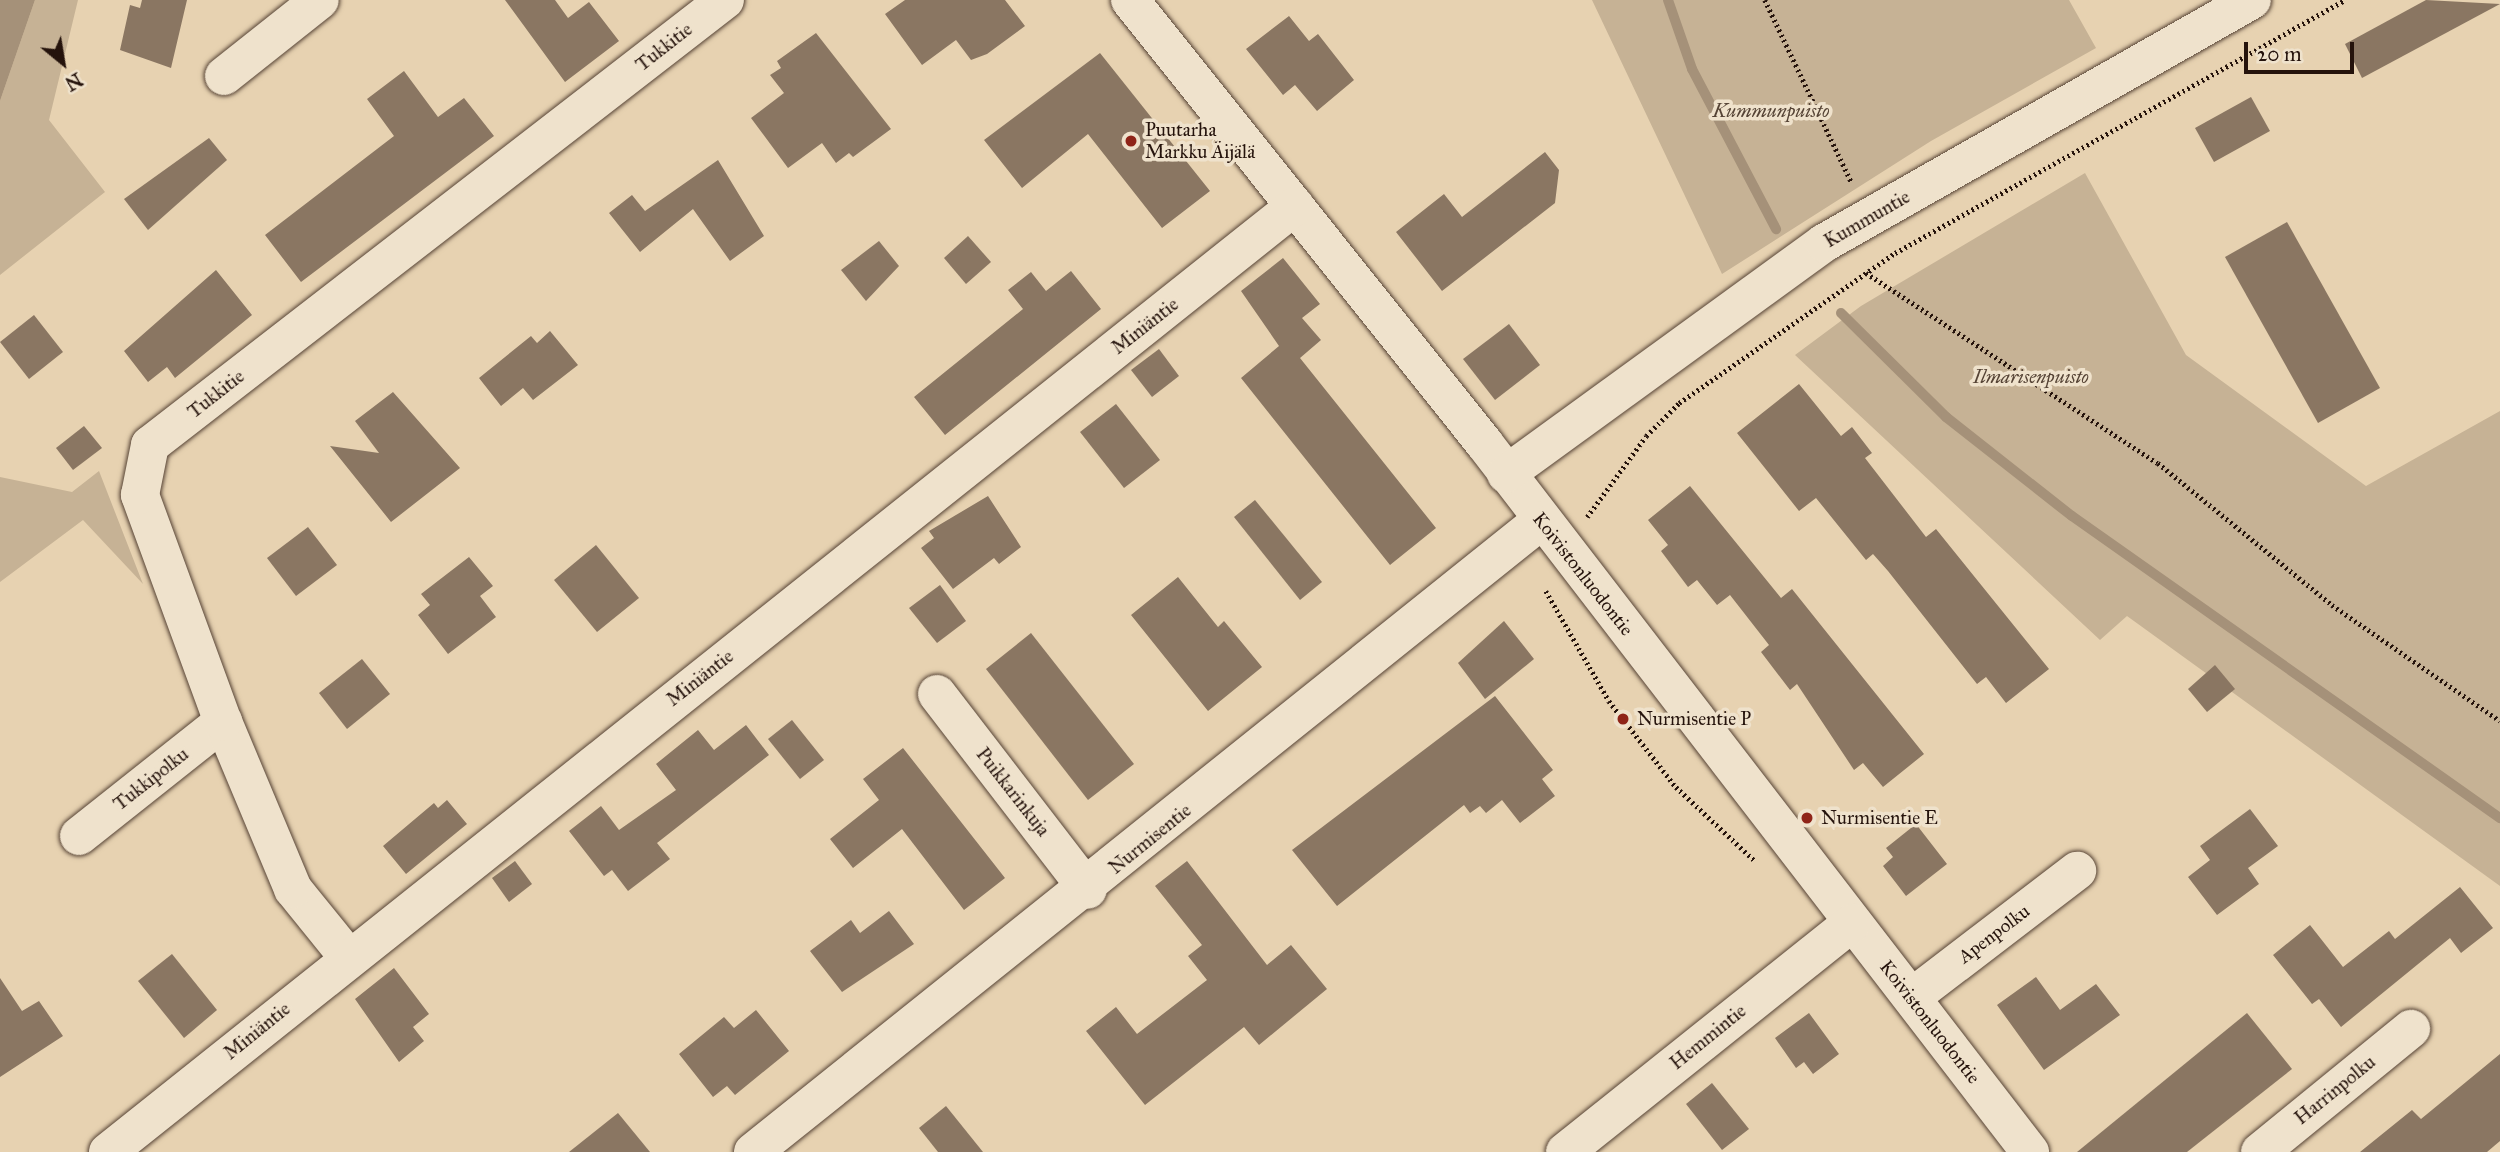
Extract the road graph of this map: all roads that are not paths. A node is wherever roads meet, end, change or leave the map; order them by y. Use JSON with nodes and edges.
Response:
{"nodes":[{"id":1,"x":320,"y":0,"type":"edge"},
{"id":2,"x":725,"y":0,"type":"edge"},
{"id":3,"x":1130,"y":0,"type":"edge"},
{"id":4,"x":2252,"y":0,"type":"edge"},
{"id":5,"x":224,"y":76,"type":"dead end"},
{"id":6,"x":1295,"y":206,"type":"junction"},
{"id":7,"x":1506,"y":474,"type":"junction"},
{"id":8,"x":1551,"y":532,"type":"junction"},
{"id":9,"x":937,"y":694,"type":"dead end"},
{"id":10,"x":223,"y":722,"type":"junction"},
{"id":11,"x":79,"y":836,"type":"dead end"},
{"id":12,"x":2077,"y":871,"type":"dead end"},
{"id":13,"x":1088,"y":890,"type":"junction"},
{"id":14,"x":1852,"y":923,"type":"junction"},
{"id":15,"x":348,"y":957,"type":"junction"},
{"id":16,"x":1912,"y":998,"type":"junction"},
{"id":17,"x":2411,"y":1029,"type":"dead end"},
{"id":18,"x":108,"y":1152,"type":"edge"},
{"id":19,"x":753,"y":1152,"type":"edge"},
{"id":20,"x":1565,"y":1152,"type":"edge"},
{"id":21,"x":2030,"y":1152,"type":"edge"},
{"id":22,"x":2260,"y":1152,"type":"edge"}],
"edges":[{"from":1,"to":5,"type":"street"},
{"from":2,"to":10,"type":"street","name":"Tukkitie"},
{"from":3,"to":6,"type":"street","name":"Koivistonluodontie"},
{"from":4,"to":7,"type":"street","name":"Kummuntie"},
{"from":6,"to":7,"type":"street","name":"Koivistonluodontie"},
{"from":6,"to":15,"type":"street","name":"Miniäntie"},
{"from":7,"to":8,"type":"street","name":"Koivistonluodontie"},
{"from":8,"to":13,"type":"street","name":"Nurmisentie"},
{"from":8,"to":14,"type":"street","name":"Koivistonluodontie"},
{"from":9,"to":13,"type":"street","name":"Puikkarinkuja"},
{"from":10,"to":11,"type":"street","name":"Tukkipolku"},
{"from":10,"to":15,"type":"street","name":"Tukkitie"},
{"from":12,"to":16,"type":"street","name":"Apenpolku"},
{"from":13,"to":19,"type":"street","name":"Nurmisentie"},
{"from":14,"to":16,"type":"street","name":"Koivistonluodontie"},
{"from":14,"to":20,"type":"street","name":"Hemmintie"},
{"from":15,"to":18,"type":"street","name":"Miniäntie"},
{"from":16,"to":21,"type":"street","name":"Koivistonluodontie"},
{"from":17,"to":22,"type":"street","name":"Harrinpolku"}]}
